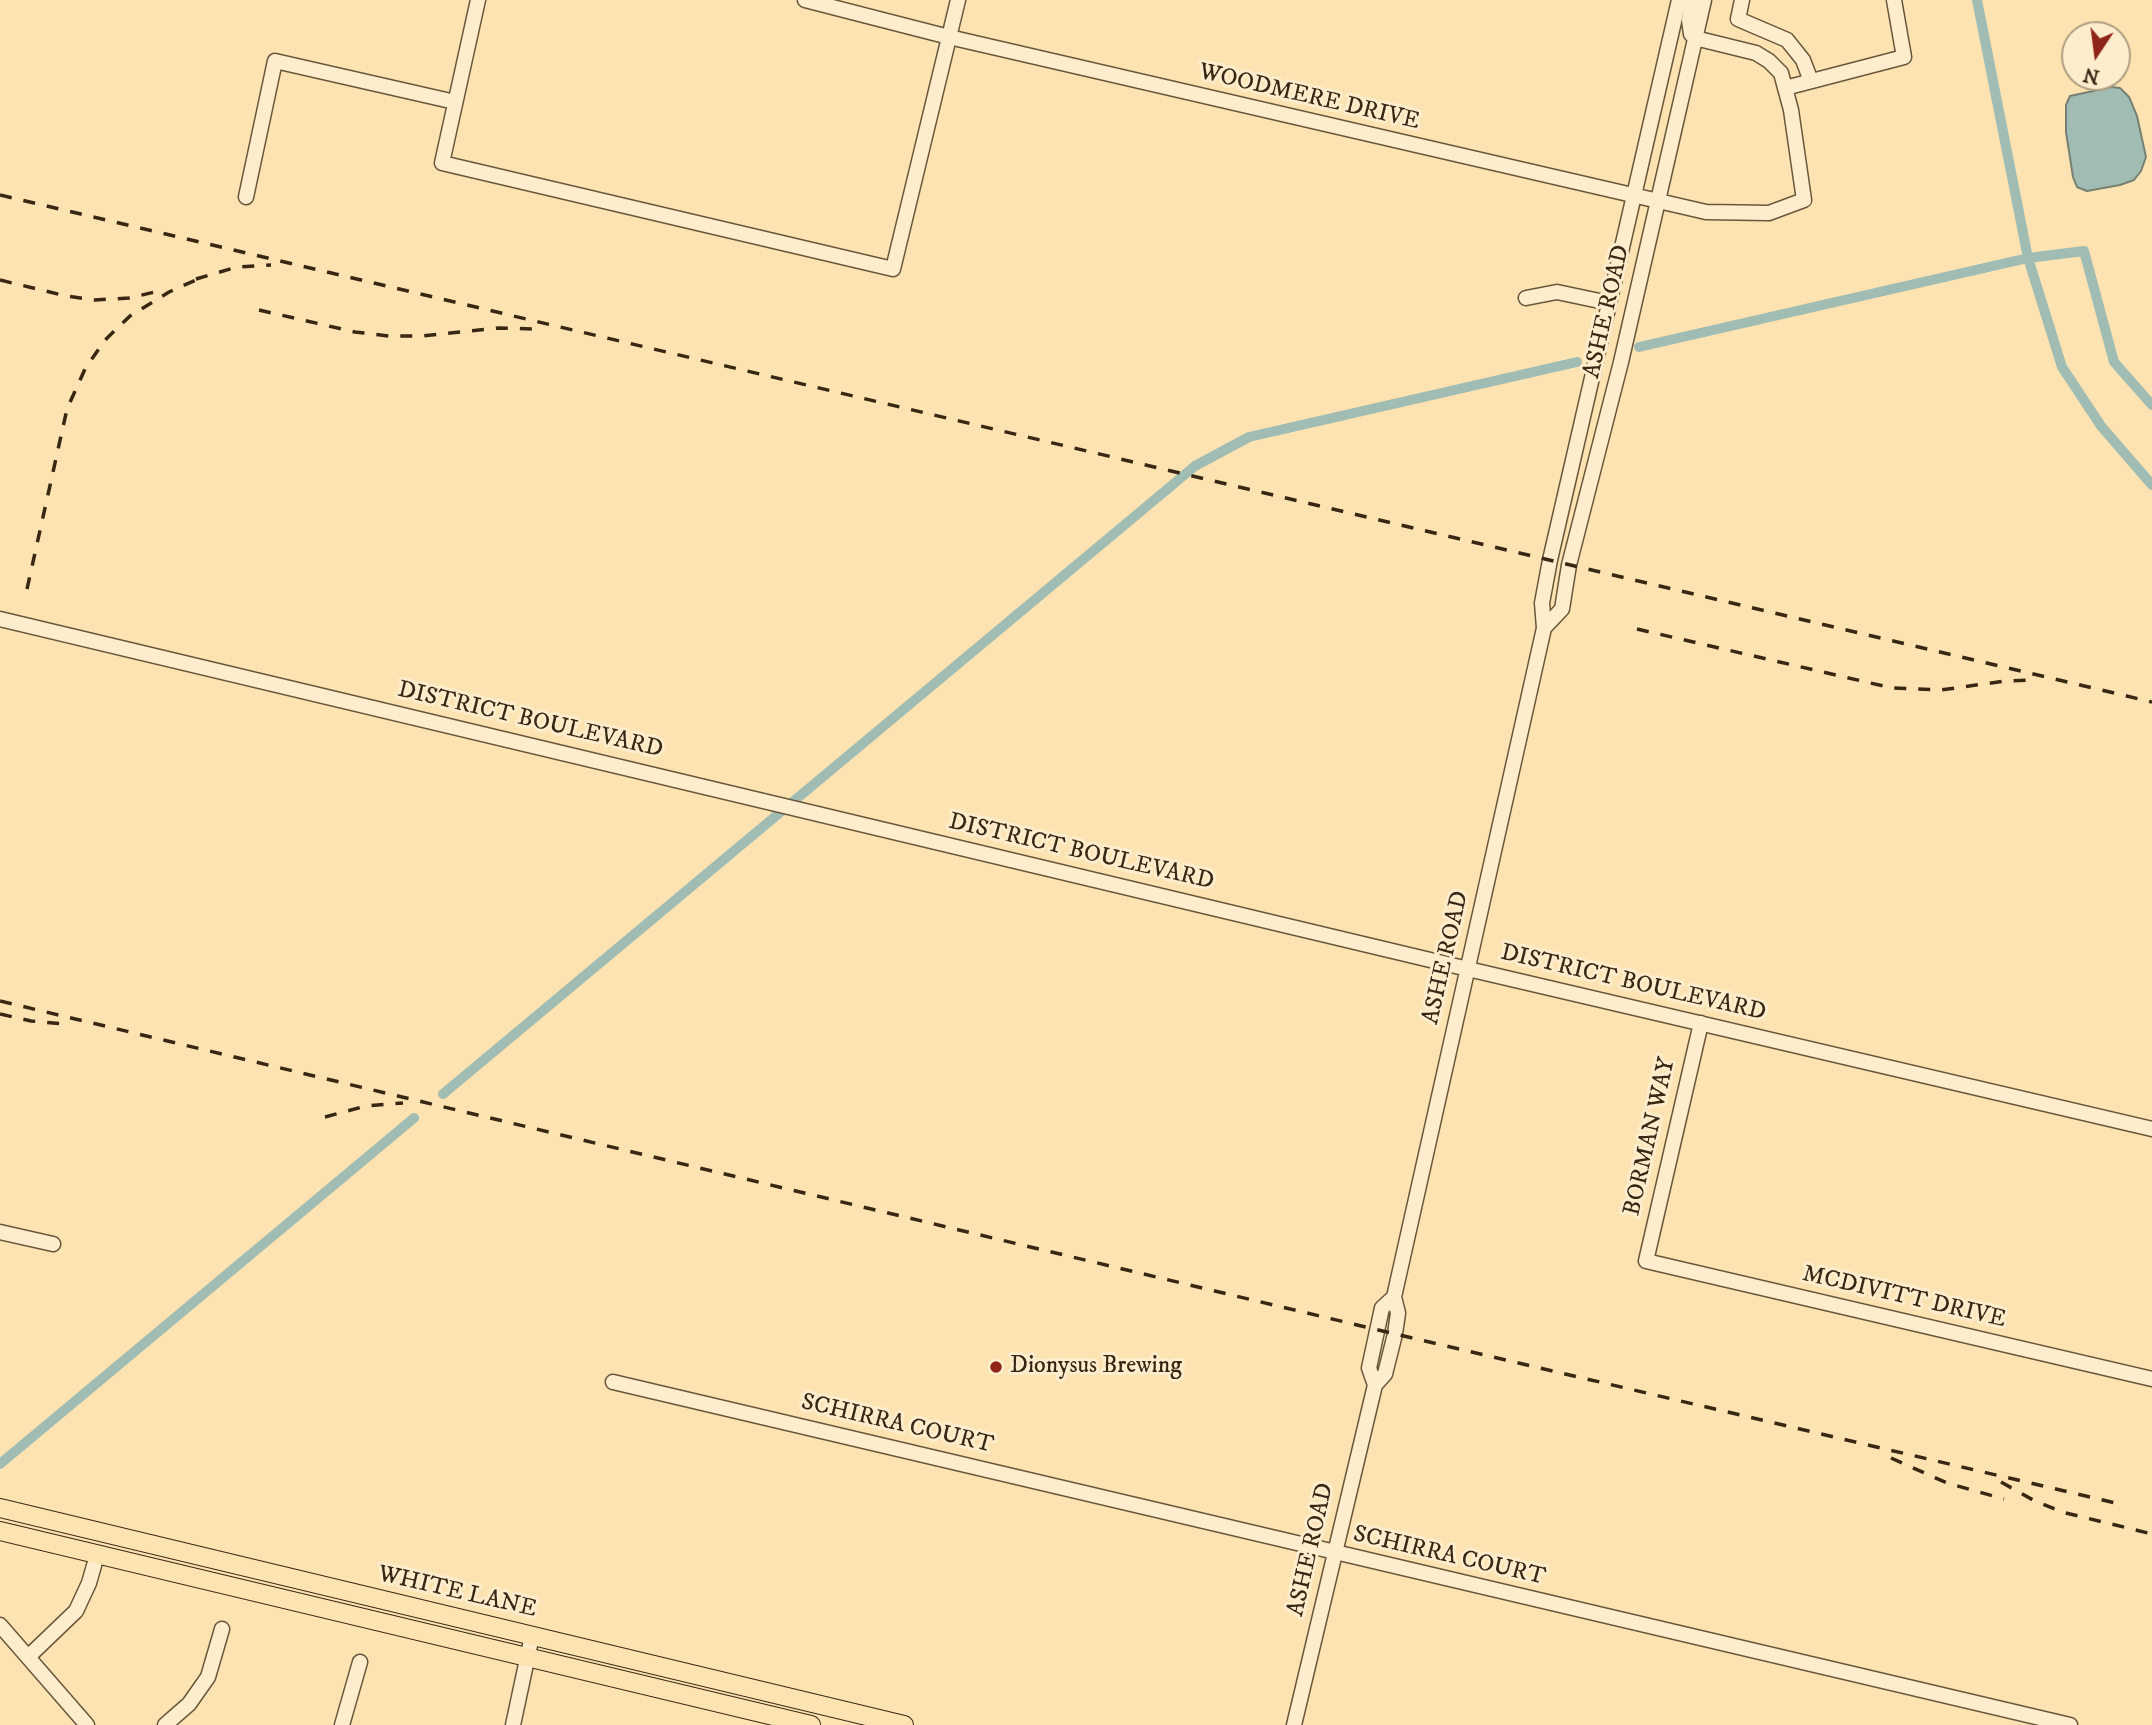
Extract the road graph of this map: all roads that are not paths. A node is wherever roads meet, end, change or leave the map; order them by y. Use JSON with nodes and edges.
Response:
{"nodes":[{"id":1,"x":478,"y":0,"type":"edge"},
{"id":2,"x":805,"y":0,"type":"edge"},
{"id":3,"x":958,"y":0,"type":"edge"},
{"id":4,"x":1679,"y":0,"type":"edge"},
{"id":5,"x":1693,"y":0,"type":"edge"},
{"id":6,"x":1704,"y":0,"type":"edge"},
{"id":7,"x":1742,"y":0,"type":"edge"},
{"id":8,"x":1894,"y":0,"type":"edge"},
{"id":9,"x":949,"y":37,"type":"junction"},
{"id":10,"x":1695,"y":38,"type":"junction"},
{"id":11,"x":1811,"y":81,"type":"junction"},
{"id":12,"x":1785,"y":88,"type":"junction"},
{"id":13,"x":455,"y":102,"type":"junction"},
{"id":14,"x":246,"y":197,"type":"dead end"},
{"id":15,"x":1634,"y":197,"type":"junction"},
{"id":16,"x":1658,"y":202,"type":"junction"},
{"id":17,"x":1526,"y":298,"type":"dead end"},
{"id":18,"x":1609,"y":303,"type":"junction"},
{"id":19,"x":0,"y":619,"type":"edge"},
{"id":20,"x":1544,"y":628,"type":"junction"},
{"id":21,"x":1468,"y":969,"type":"junction"},
{"id":22,"x":1701,"y":1023,"type":"junction"},
{"id":23,"x":2152,"y":1129,"type":"edge"},
{"id":24,"x":0,"y":1232,"type":"edge"},
{"id":25,"x":53,"y":1244,"type":"dead end"},
{"id":26,"x":1646,"y":1261,"type":"joint"},
{"id":27,"x":2152,"y":1380,"type":"edge"},
{"id":28,"x":613,"y":1381,"type":"dead end"},
{"id":29,"x":0,"y":1508,"type":"edge"},
{"id":30,"x":0,"y":1531,"type":"edge"},
{"id":31,"x":1334,"y":1553,"type":"junction"},
{"id":32,"x":97,"y":1555,"type":"junction"},
{"id":33,"x":192,"y":1555,"type":"junction"},
{"id":34,"x":0,"y":1625,"type":"edge"},
{"id":35,"x":222,"y":1629,"type":"dead end"},
{"id":36,"x":532,"y":1636,"type":"junction"},
{"id":37,"x":28,"y":1657,"type":"junction"},
{"id":38,"x":529,"y":1658,"type":"junction"},
{"id":39,"x":360,"y":1662,"type":"dead end"},
{"id":40,"x":758,"y":1711,"type":"junction"},
{"id":41,"x":842,"y":1717,"type":"edge"},
{"id":42,"x":87,"y":1725,"type":"edge"},
{"id":43,"x":165,"y":1725,"type":"edge"},
{"id":44,"x":342,"y":1725,"type":"edge"},
{"id":45,"x":513,"y":1725,"type":"edge"},
{"id":46,"x":811,"y":1725,"type":"edge"},
{"id":47,"x":873,"y":1725,"type":"edge"},
{"id":48,"x":904,"y":1725,"type":"edge"},
{"id":49,"x":1294,"y":1725,"type":"edge"},
{"id":50,"x":2070,"y":1725,"type":"edge"}],
"edges":[{"from":1,"to":13,"type":"street"},
{"from":2,"to":9,"type":"street","name":"WOODMERE DRIVE"},
{"from":3,"to":9,"type":"street"},
{"from":4,"to":15,"type":"street","name":"ASHE ROAD"},
{"from":5,"to":10,"type":"street"},
{"from":6,"to":10,"type":"street","name":"ASHE ROAD"},
{"from":7,"to":11,"type":"street"},
{"from":8,"to":11,"type":"street"},
{"from":9,"to":13,"type":"street"},
{"from":9,"to":15,"type":"street","name":"WOODMERE DRIVE"},
{"from":10,"to":12,"type":"street"},
{"from":10,"to":16,"type":"street","name":"ASHE ROAD"},
{"from":11,"to":12,"type":"street"},
{"from":12,"to":16,"type":"street","name":"WOODMERE DRIVE"},
{"from":13,"to":14,"type":"street"},
{"from":15,"to":16,"type":"street","name":"WOODMERE DRIVE"},
{"from":15,"to":18,"type":"street","name":"ASHE ROAD"},
{"from":16,"to":20,"type":"street","name":"ASHE ROAD"},
{"from":17,"to":18,"type":"street"},
{"from":18,"to":20,"type":"street","name":"ASHE ROAD"},
{"from":19,"to":21,"type":"street","name":"DISTRICT BOULEVARD"},
{"from":20,"to":21,"type":"street","name":"ASHE ROAD"},
{"from":21,"to":22,"type":"street","name":"DISTRICT BOULEVARD"},
{"from":21,"to":31,"type":"street","name":"ASHE ROAD"},
{"from":22,"to":23,"type":"street","name":"DISTRICT BOULEVARD"},
{"from":22,"to":26,"type":"street","name":"BORMAN WAY"},
{"from":24,"to":25,"type":"street"},
{"from":26,"to":27,"type":"street","name":"MCDIVITT DRIVE"},
{"from":28,"to":31,"type":"street","name":"SCHIRRA COURT"},
{"from":29,"to":33,"type":"main road","name":"WHITE LANE"},
{"from":30,"to":32,"type":"main road","name":"WHITE LANE"},
{"from":31,"to":49,"type":"street","name":"ASHE ROAD"},
{"from":31,"to":50,"type":"street","name":"SCHIRRA COURT"},
{"from":32,"to":33,"type":"main road"},
{"from":32,"to":37,"type":"street"},
{"from":32,"to":38,"type":"main road","name":"WHITE LANE"},
{"from":33,"to":36,"type":"main road","name":"WHITE LANE"},
{"from":34,"to":37,"type":"street"},
{"from":35,"to":43,"type":"street"},
{"from":36,"to":38,"type":"street"},
{"from":36,"to":41,"type":"main road","name":"WHITE LANE"},
{"from":37,"to":42,"type":"street"},
{"from":38,"to":40,"type":"main road","name":"WHITE LANE"},
{"from":38,"to":45,"type":"street"},
{"from":39,"to":44,"type":"street"},
{"from":40,"to":41,"type":"main road"},
{"from":40,"to":46,"type":"main road","name":"WHITE LANE"},
{"from":41,"to":47,"type":"main road"},
{"from":41,"to":48,"type":"main road","name":"WHITE LANE"}]}
